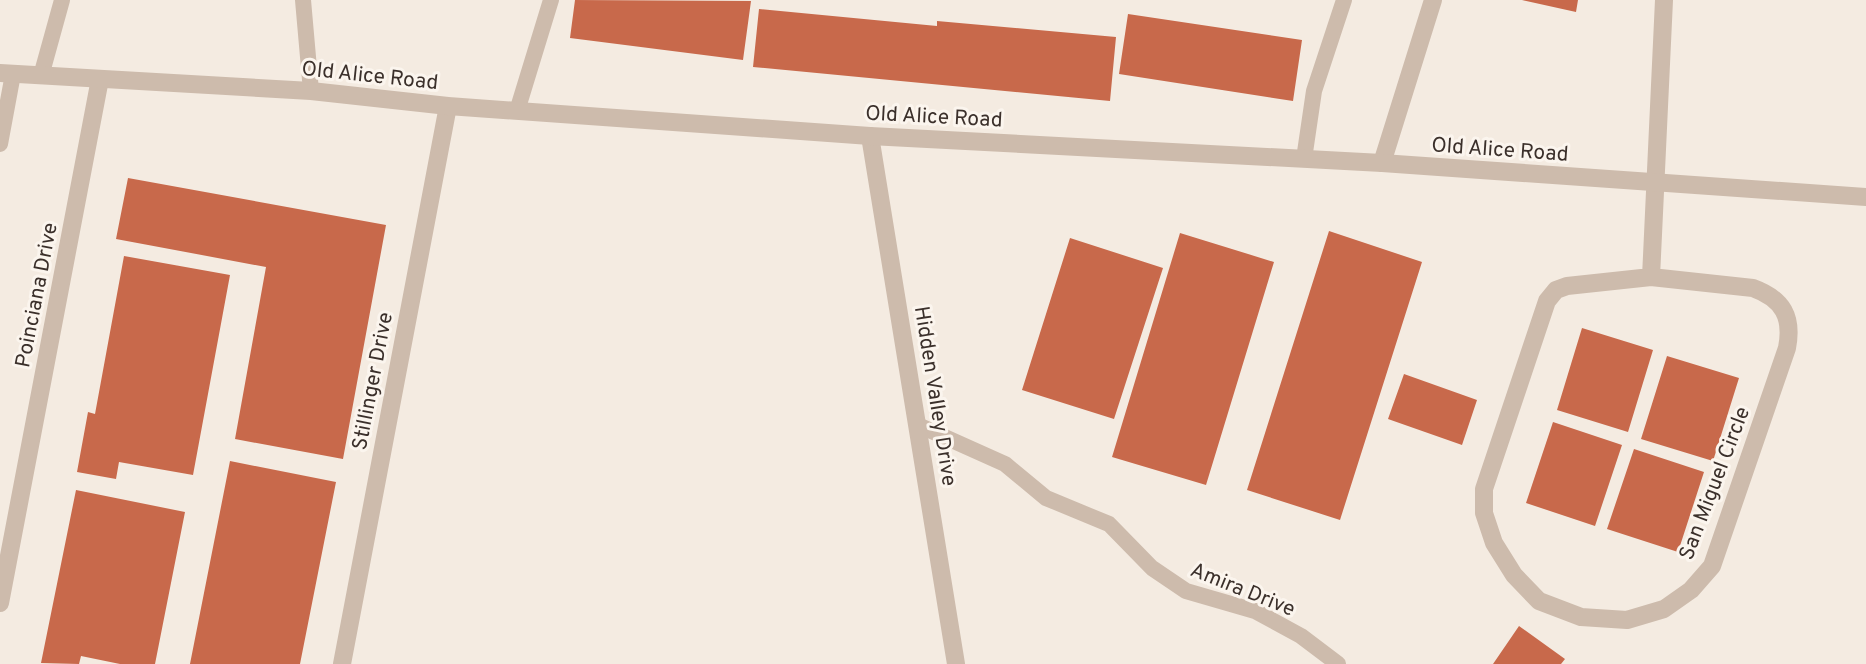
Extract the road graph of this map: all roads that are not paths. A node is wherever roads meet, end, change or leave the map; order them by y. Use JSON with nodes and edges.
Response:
{"nodes":[{"id":1,"x":62,"y":0,"type":"edge"},
{"id":2,"x":303,"y":0,"type":"edge"},
{"id":3,"x":551,"y":0,"type":"edge"},
{"id":4,"x":1344,"y":0,"type":"edge"},
{"id":5,"x":1433,"y":0,"type":"edge"},
{"id":6,"x":1664,"y":0,"type":"edge"},
{"id":7,"x":6,"y":74,"type":"edge"},
{"id":8,"x":41,"y":76,"type":"junction"},
{"id":9,"x":100,"y":79,"type":"junction"},
{"id":10,"x":311,"y":91,"type":"junction"},
{"id":11,"x":448,"y":107,"type":"junction"},
{"id":12,"x":517,"y":111,"type":"junction"},
{"id":13,"x":870,"y":136,"type":"junction"},
{"id":14,"x":0,"y":144,"type":"edge"},
{"id":15,"x":1304,"y":159,"type":"junction"},
{"id":16,"x":1382,"y":163,"type":"junction"},
{"id":17,"x":1656,"y":182,"type":"junction"},
{"id":18,"x":1866,"y":197,"type":"edge"},
{"id":19,"x":1651,"y":277,"type":"junction"},
{"id":20,"x":918,"y":425,"type":"junction"},
{"id":21,"x":0,"y":603,"type":"edge"},
{"id":22,"x":342,"y":664,"type":"edge"},
{"id":23,"x":956,"y":664,"type":"edge"},
{"id":24,"x":1338,"y":664,"type":"edge"}],
"edges":[{"from":1,"to":8,"type":"lane"},
{"from":2,"to":10,"type":"lane"},
{"from":3,"to":12,"type":"lane"},
{"from":4,"to":15,"type":"lane"},
{"from":5,"to":16,"type":"street"},
{"from":6,"to":17,"type":"street"},
{"from":7,"to":8,"type":"street","name":"Old Alice Road"},
{"from":7,"to":14,"type":"lane"},
{"from":8,"to":9,"type":"street","name":"Old Alice Road"},
{"from":9,"to":10,"type":"street","name":"Old Alice Road"},
{"from":9,"to":21,"type":"street","name":"Poinciana Drive"},
{"from":10,"to":11,"type":"street","name":"Old Alice Road"},
{"from":11,"to":12,"type":"street","name":"Old Alice Road"},
{"from":11,"to":22,"type":"street","name":"Stillinger Drive"},
{"from":12,"to":13,"type":"street","name":"Old Alice Road"},
{"from":13,"to":15,"type":"street","name":"Old Alice Road"},
{"from":13,"to":20,"type":"street","name":"Hidden Valley Drive"},
{"from":15,"to":16,"type":"street","name":"Old Alice Road"},
{"from":16,"to":17,"type":"street","name":"Old Alice Road"},
{"from":17,"to":18,"type":"street","name":"Old Alice Road"},
{"from":17,"to":19,"type":"street"},
{"from":19,"to":19,"type":"street","name":"San Miguel Circle"},
{"from":20,"to":23,"type":"street","name":"Hidden Valley Drive"},
{"from":20,"to":24,"type":"lane","name":"Amira Drive"}]}
